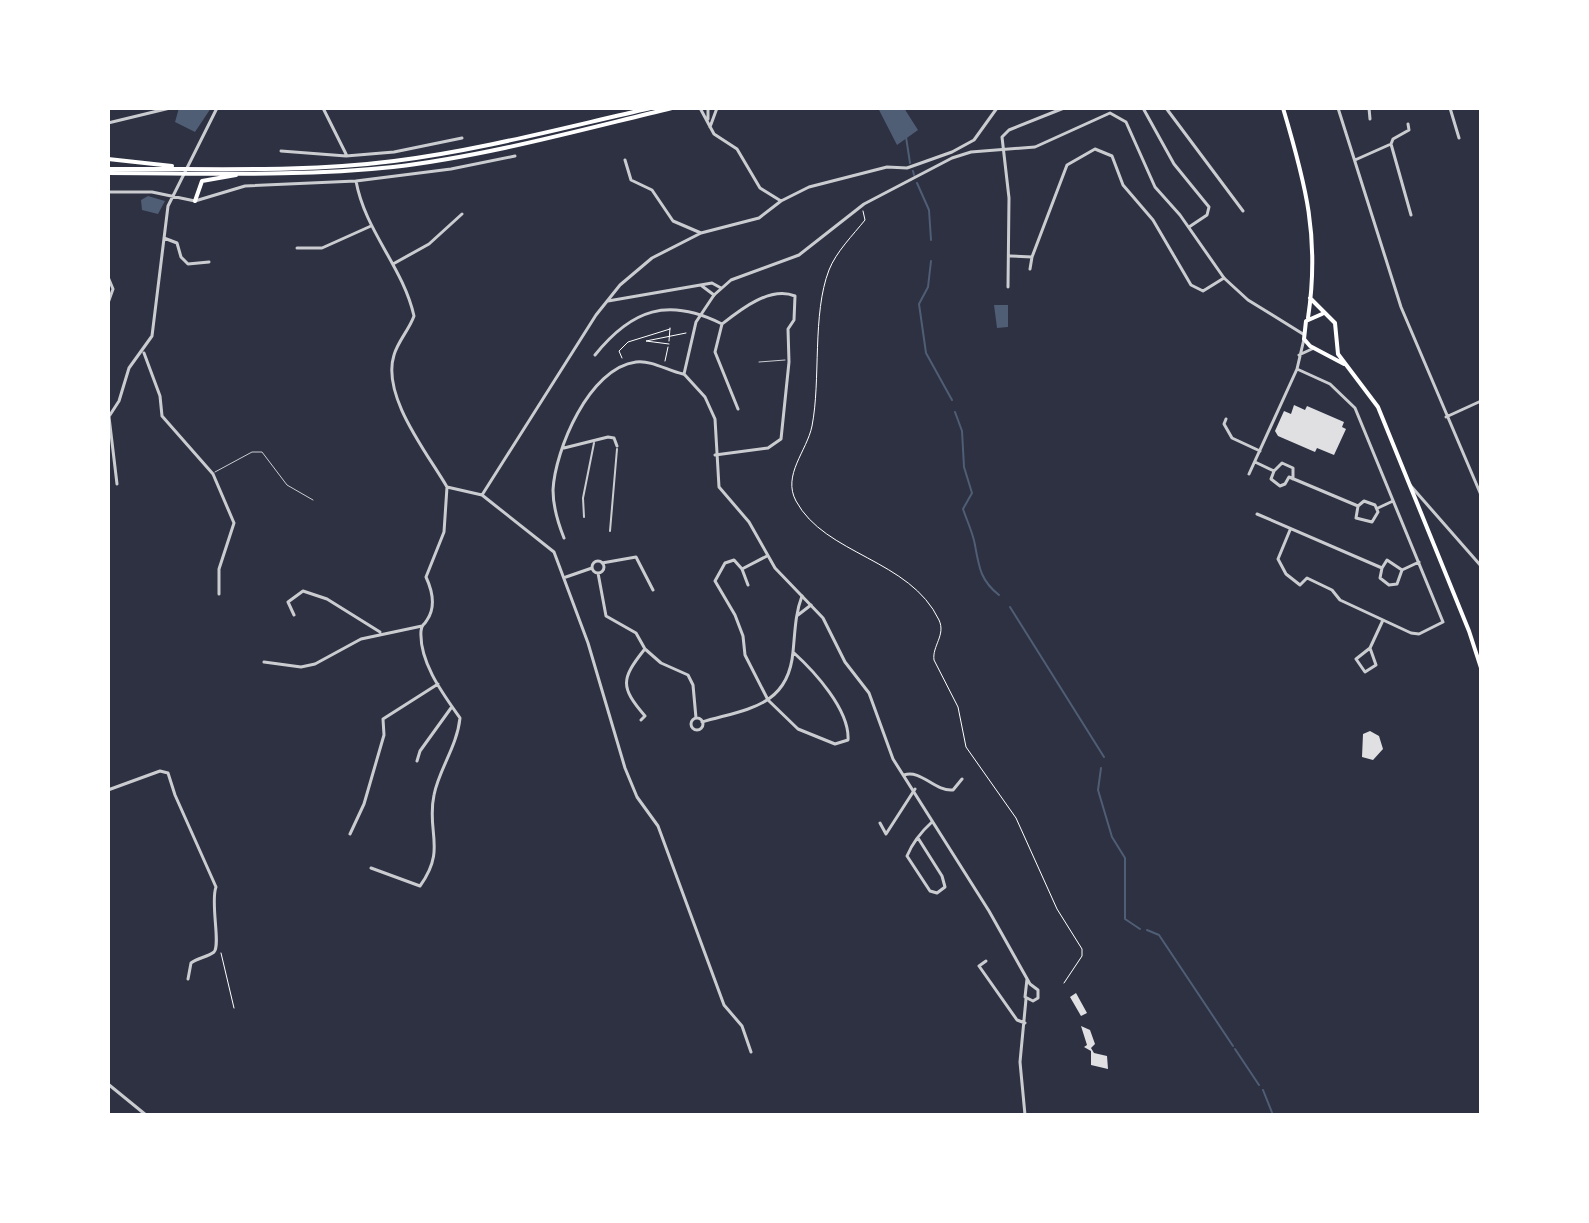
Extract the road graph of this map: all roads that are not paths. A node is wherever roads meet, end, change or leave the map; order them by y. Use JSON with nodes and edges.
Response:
{"nodes":[{"id":1,"x":170,"y":108,"type":"edge"},
{"id":2,"x":217,"y":108,"type":"edge"},
{"id":3,"x":323,"y":108,"type":"edge"},
{"id":4,"x":651,"y":108,"type":"edge"},
{"id":5,"x":672,"y":108,"type":"edge"},
{"id":6,"x":700,"y":108,"type":"edge"},
{"id":7,"x":708,"y":108,"type":"edge"},
{"id":8,"x":717,"y":108,"type":"edge"},
{"id":9,"x":997,"y":108,"type":"edge"},
{"id":10,"x":1064,"y":108,"type":"edge"},
{"id":11,"x":1143,"y":108,"type":"edge"},
{"id":12,"x":1166,"y":108,"type":"edge"},
{"id":13,"x":1283,"y":108,"type":"edge"},
{"id":14,"x":1338,"y":108,"type":"edge"},
{"id":15,"x":1369,"y":108,"type":"edge"},
{"id":16,"x":1450,"y":108,"type":"edge"},
{"id":17,"x":1370,"y":119,"type":"dead end"},
{"id":18,"x":108,"y":123,"type":"edge"},
{"id":19,"x":1408,"y":124,"type":"dead end"},
{"id":20,"x":709,"y":125,"type":"junction"},
{"id":21,"x":462,"y":138,"type":"dead end"},
{"id":22,"x":1459,"y":138,"type":"dead end"},
{"id":23,"x":1391,"y":144,"type":"junction"},
{"id":24,"x":281,"y":151,"type":"dead end"},
{"id":25,"x":1002,"y":151,"type":"junction"},
{"id":26,"x":346,"y":156,"type":"junction"},
{"id":27,"x":515,"y":156,"type":"dead end"},
{"id":28,"x":108,"y":159,"type":"edge"},
{"id":29,"x":625,"y":160,"type":"dead end"},
{"id":30,"x":1355,"y":160,"type":"junction"},
{"id":31,"x":178,"y":168,"type":"junction"},
{"id":32,"x":198,"y":170,"type":"junction"},
{"id":33,"x":108,"y":171,"type":"edge"},
{"id":34,"x":281,"y":173,"type":"junction"},
{"id":35,"x":356,"y":181,"type":"junction"},
{"id":36,"x":108,"y":192,"type":"edge"},
{"id":37,"x":171,"y":198,"type":"junction"},
{"id":38,"x":195,"y":201,"type":"junction"},
{"id":39,"x":781,"y":201,"type":"junction"},
{"id":40,"x":1243,"y":211,"type":"dead end"},
{"id":41,"x":462,"y":214,"type":"dead end"},
{"id":42,"x":1411,"y":215,"type":"dead end"},
{"id":43,"x":371,"y":226,"type":"junction"},
{"id":44,"x":1189,"y":227,"type":"junction"},
{"id":45,"x":701,"y":233,"type":"junction"},
{"id":46,"x":163,"y":238,"type":"junction"},
{"id":47,"x":297,"y":248,"type":"dead end"},
{"id":48,"x":1010,"y":256,"type":"junction"},
{"id":49,"x":1032,"y":257,"type":"junction"},
{"id":50,"x":209,"y":262,"type":"dead end"},
{"id":51,"x":393,"y":264,"type":"junction"},
{"id":52,"x":1030,"y":269,"type":"dead end"},
{"id":53,"x":108,"y":277,"type":"edge"},
{"id":54,"x":1224,"y":278,"type":"junction"},
{"id":55,"x":702,"y":286,"type":"junction"},
{"id":56,"x":1008,"y":287,"type":"dead end"},
{"id":57,"x":721,"y":288,"type":"junction"},
{"id":58,"x":714,"y":295,"type":"junction"},
{"id":59,"x":1310,"y":298,"type":"junction"},
{"id":60,"x":607,"y":301,"type":"junction"},
{"id":61,"x":108,"y":303,"type":"edge"},
{"id":62,"x":701,"y":314,"type":"junction"},
{"id":63,"x":1322,"y":314,"type":"junction"},
{"id":64,"x":1306,"y":321,"type":"junction"},
{"id":65,"x":722,"y":324,"type":"junction"},
{"id":66,"x":1288,"y":325,"type":"junction"},
{"id":67,"x":1303,"y":336,"type":"junction"},
{"id":68,"x":1335,"y":339,"type":"junction"},
{"id":69,"x":1317,"y":348,"type":"junction"},
{"id":70,"x":143,"y":351,"type":"junction"},
{"id":71,"x":595,"y":355,"type":"dead end"},
{"id":72,"x":1299,"y":355,"type":"junction"},
{"id":73,"x":787,"y":360,"type":"junction"},
{"id":74,"x":759,"y":362,"type":"dead end"},
{"id":75,"x":1347,"y":366,"type":"junction"},
{"id":76,"x":1299,"y":370,"type":"junction"},
{"id":77,"x":684,"y":374,"type":"junction"},
{"id":78,"x":1481,"y":401,"type":"edge"},
{"id":79,"x":738,"y":409,"type":"dead end"},
{"id":80,"x":109,"y":417,"type":"edge"},
{"id":81,"x":1446,"y":417,"type":"junction"},
{"id":82,"x":1226,"y":419,"type":"dead end"},
{"id":83,"x":595,"y":442,"type":"junction"},
{"id":84,"x":617,"y":446,"type":"joint"},
{"id":85,"x":562,"y":448,"type":"junction"},
{"id":86,"x":1260,"y":451,"type":"junction"},
{"id":87,"x":715,"y":455,"type":"junction"},
{"id":88,"x":1255,"y":462,"type":"junction"},
{"id":89,"x":1274,"y":471,"type":"junction"},
{"id":90,"x":213,"y":474,"type":"junction"},
{"id":91,"x":1249,"y":474,"type":"dead end"},
{"id":92,"x":1293,"y":479,"type":"junction"},
{"id":93,"x":117,"y":484,"type":"dead end"},
{"id":94,"x":1410,"y":485,"type":"junction"},
{"id":95,"x":447,"y":487,"type":"junction"},
{"id":96,"x":482,"y":495,"type":"junction"},
{"id":97,"x":1481,"y":495,"type":"edge"},
{"id":98,"x":313,"y":500,"type":"dead end"},
{"id":99,"x":1394,"y":500,"type":"junction"},
{"id":100,"x":1358,"y":506,"type":"junction"},
{"id":101,"x":1378,"y":508,"type":"junction"},
{"id":102,"x":1257,"y":514,"type":"dead end"},
{"id":103,"x":584,"y":517,"type":"dead end"},
{"id":104,"x":1290,"y":530,"type":"junction"},
{"id":105,"x":610,"y":531,"type":"dead end"},
{"id":106,"x":564,"y":538,"type":"dead end"},
{"id":107,"x":767,"y":556,"type":"junction"},
{"id":108,"x":1419,"y":562,"type":"junction"},
{"id":109,"x":602,"y":563,"type":"junction"},
{"id":110,"x":1481,"y":566,"type":"edge"},
{"id":111,"x":592,"y":568,"type":"junction"},
{"id":112,"x":1382,"y":568,"type":"junction"},
{"id":113,"x":742,"y":569,"type":"junction"},
{"id":114,"x":1402,"y":570,"type":"junction"},
{"id":115,"x":598,"y":573,"type":"junction"},
{"id":116,"x":566,"y":577,"type":"junction"},
{"id":117,"x":748,"y":585,"type":"dead end"},
{"id":118,"x":653,"y":590,"type":"dead end"},
{"id":119,"x":219,"y":594,"type":"dead end"},
{"id":120,"x":802,"y":596,"type":"junction"},
{"id":121,"x":799,"y":604,"type":"junction"},
{"id":122,"x":811,"y":605,"type":"junction"},
{"id":123,"x":804,"y":608,"type":"junction"},
{"id":124,"x":294,"y":615,"type":"dead end"},
{"id":125,"x":797,"y":618,"type":"junction"},
{"id":126,"x":1383,"y":620,"type":"junction"},
{"id":127,"x":422,"y":626,"type":"junction"},
{"id":128,"x":384,"y":633,"type":"junction"},
{"id":129,"x":1370,"y":648,"type":"junction"},
{"id":130,"x":645,"y":649,"type":"junction"},
{"id":131,"x":793,"y":652,"type":"junction"},
{"id":132,"x":264,"y":662,"type":"dead end"},
{"id":133,"x":1481,"y":668,"type":"edge"},
{"id":134,"x":438,"y":684,"type":"junction"},
{"id":135,"x":768,"y":700,"type":"junction"},
{"id":136,"x":452,"y":707,"type":"junction"},
{"id":137,"x":696,"y":718,"type":"junction"},
{"id":138,"x":641,"y":720,"type":"dead end"},
{"id":139,"x":702,"y":722,"type":"junction"},
{"id":140,"x":417,"y":761,"type":"dead end"},
{"id":141,"x":904,"y":775,"type":"junction"},
{"id":142,"x":962,"y":779,"type":"dead end"},
{"id":143,"x":915,"y":789,"type":"junction"},
{"id":144,"x":108,"y":790,"type":"edge"},
{"id":145,"x":932,"y":822,"type":"junction"},
{"id":146,"x":880,"y":823,"type":"dead end"},
{"id":147,"x":350,"y":834,"type":"dead end"},
{"id":148,"x":918,"y":838,"type":"junction"},
{"id":149,"x":371,"y":868,"type":"dead end"},
{"id":150,"x":986,"y":961,"type":"dead end"},
{"id":151,"x":188,"y":979,"type":"dead end"},
{"id":152,"x":1027,"y":979,"type":"junction"},
{"id":153,"x":1032,"y":987,"type":"junction"},
{"id":154,"x":1025,"y":990,"type":"junction"},
{"id":155,"x":1029,"y":1000,"type":"junction"},
{"id":156,"x":1025,"y":1023,"type":"junction"},
{"id":157,"x":751,"y":1052,"type":"dead end"},
{"id":158,"x":108,"y":1084,"type":"edge"},
{"id":159,"x":146,"y":1115,"type":"edge"},
{"id":160,"x":1025,"y":1115,"type":"edge"}],
"edges":[{"from":1,"to":18,"type":"street"},
{"from":2,"to":37,"type":"street"},
{"from":3,"to":26,"type":"street"},
{"from":4,"to":32,"type":"main road"},
{"from":5,"to":34,"type":"main road"},
{"from":6,"to":20,"type":"street"},
{"from":7,"to":20,"type":"street"},
{"from":8,"to":20,"type":"street"},
{"from":9,"to":39,"type":"street"},
{"from":10,"to":25,"type":"street"},
{"from":11,"to":44,"type":"street"},
{"from":12,"to":40,"type":"street"},
{"from":13,"to":59,"type":"main road"},
{"from":14,"to":30,"type":"street"},
{"from":15,"to":17,"type":"street"},
{"from":16,"to":22,"type":"street"},
{"from":19,"to":23,"type":"street"},
{"from":20,"to":39,"type":"street"},
{"from":21,"to":26,"type":"street"},
{"from":23,"to":30,"type":"street"},
{"from":23,"to":42,"type":"street"},
{"from":24,"to":26,"type":"street"},
{"from":25,"to":44,"type":"street"},
{"from":25,"to":48,"type":"street"},
{"from":25,"to":57,"type":"street"},
{"from":27,"to":35,"type":"street"},
{"from":28,"to":31,"type":"main road"},
{"from":29,"to":45,"type":"street"},
{"from":30,"to":81,"type":"street"},
{"from":31,"to":32,"type":"main road"},
{"from":31,"to":33,"type":"main road"},
{"from":32,"to":33,"type":"main road"},
{"from":32,"to":34,"type":"main road"},
{"from":34,"to":38,"type":"main road"},
{"from":35,"to":38,"type":"street"},
{"from":35,"to":43,"type":"street"},
{"from":36,"to":37,"type":"street"},
{"from":37,"to":38,"type":"street"},
{"from":37,"to":46,"type":"street"},
{"from":39,"to":45,"type":"street"},
{"from":41,"to":51,"type":"street"},
{"from":43,"to":47,"type":"street"},
{"from":43,"to":51,"type":"street"},
{"from":44,"to":54,"type":"street"},
{"from":45,"to":60,"type":"street"},
{"from":46,"to":50,"type":"street"},
{"from":46,"to":70,"type":"street"},
{"from":48,"to":49,"type":"street"},
{"from":48,"to":56,"type":"street"},
{"from":49,"to":52,"type":"street"},
{"from":49,"to":54,"type":"street"},
{"from":51,"to":95,"type":"street"},
{"from":53,"to":61,"type":"street"},
{"from":54,"to":66,"type":"street"},
{"from":55,"to":57,"type":"street"},
{"from":55,"to":58,"type":"street"},
{"from":55,"to":60,"type":"street"},
{"from":57,"to":58,"type":"street"},
{"from":58,"to":62,"type":"street"},
{"from":59,"to":63,"type":"main road"},
{"from":59,"to":64,"type":"main road"},
{"from":60,"to":96,"type":"street"},
{"from":62,"to":65,"type":"street"},
{"from":62,"to":71,"type":"street"},
{"from":62,"to":77,"type":"street"},
{"from":63,"to":64,"type":"main road"},
{"from":63,"to":68,"type":"main road"},
{"from":64,"to":66,"type":"street"},
{"from":64,"to":67,"type":"main road"},
{"from":65,"to":73,"type":"street"},
{"from":65,"to":79,"type":"street"},
{"from":66,"to":67,"type":"street"},
{"from":67,"to":69,"type":"main road"},
{"from":67,"to":72,"type":"street"},
{"from":68,"to":69,"type":"main road"},
{"from":68,"to":75,"type":"main road"},
{"from":69,"to":72,"type":"street"},
{"from":69,"to":75,"type":"main road"},
{"from":70,"to":80,"type":"street"},
{"from":70,"to":90,"type":"street"},
{"from":72,"to":76,"type":"street"},
{"from":73,"to":74,"type":"lane"},
{"from":73,"to":87,"type":"street"},
{"from":75,"to":94,"type":"main road"},
{"from":76,"to":86,"type":"street"},
{"from":76,"to":99,"type":"street"},
{"from":77,"to":85,"type":"street"},
{"from":77,"to":87,"type":"street"},
{"from":78,"to":81,"type":"street"},
{"from":80,"to":93,"type":"street"},
{"from":81,"to":97,"type":"street"},
{"from":82,"to":86,"type":"street"},
{"from":83,"to":84,"type":"street"},
{"from":83,"to":85,"type":"street"},
{"from":83,"to":103,"type":"street"},
{"from":84,"to":105,"type":"street"},
{"from":85,"to":106,"type":"street"},
{"from":86,"to":88,"type":"street"},
{"from":87,"to":107,"type":"street"},
{"from":88,"to":89,"type":"street"},
{"from":88,"to":91,"type":"street"},
{"from":89,"to":92,"type":"street"},
{"from":89,"to":92,"type":"street"},
{"from":90,"to":98,"type":"lane"},
{"from":90,"to":119,"type":"street"},
{"from":92,"to":100,"type":"street"},
{"from":94,"to":110,"type":"street"},
{"from":94,"to":133,"type":"main road"},
{"from":95,"to":96,"type":"street"},
{"from":95,"to":127,"type":"street"},
{"from":96,"to":116,"type":"street"},
{"from":99,"to":101,"type":"street"},
{"from":99,"to":108,"type":"street"},
{"from":100,"to":101,"type":"street"},
{"from":100,"to":101,"type":"street"},
{"from":102,"to":104,"type":"street"},
{"from":104,"to":112,"type":"street"},
{"from":104,"to":126,"type":"street"},
{"from":107,"to":113,"type":"street"},
{"from":107,"to":120,"type":"street"},
{"from":108,"to":114,"type":"street"},
{"from":108,"to":126,"type":"street"},
{"from":109,"to":111,"type":"street"},
{"from":109,"to":115,"type":"street"},
{"from":109,"to":118,"type":"street"},
{"from":111,"to":115,"type":"street"},
{"from":111,"to":116,"type":"street"},
{"from":112,"to":114,"type":"street"},
{"from":112,"to":114,"type":"street"},
{"from":113,"to":117,"type":"street"},
{"from":113,"to":135,"type":"street"},
{"from":115,"to":130,"type":"street"},
{"from":116,"to":157,"type":"street"},
{"from":120,"to":121,"type":"street"},
{"from":120,"to":122,"type":"street"},
{"from":121,"to":123,"type":"street"},
{"from":121,"to":125,"type":"street"},
{"from":122,"to":123,"type":"street"},
{"from":122,"to":141,"type":"street"},
{"from":123,"to":125,"type":"street"},
{"from":124,"to":128,"type":"street"},
{"from":125,"to":131,"type":"street"},
{"from":126,"to":129,"type":"street"},
{"from":127,"to":128,"type":"street"},
{"from":127,"to":134,"type":"street"},
{"from":128,"to":132,"type":"street"},
{"from":129,"to":129,"type":"street"},
{"from":130,"to":137,"type":"street"},
{"from":130,"to":138,"type":"street"},
{"from":131,"to":135,"type":"street"},
{"from":131,"to":135,"type":"street"},
{"from":134,"to":136,"type":"street"},
{"from":134,"to":147,"type":"street"},
{"from":135,"to":139,"type":"street"},
{"from":136,"to":140,"type":"street"},
{"from":136,"to":149,"type":"street"},
{"from":137,"to":139,"type":"street"},
{"from":137,"to":139,"type":"street"},
{"from":141,"to":142,"type":"street"},
{"from":141,"to":143,"type":"street"},
{"from":143,"to":145,"type":"street"},
{"from":143,"to":146,"type":"street"},
{"from":144,"to":151,"type":"street"},
{"from":145,"to":148,"type":"street"},
{"from":145,"to":152,"type":"street"},
{"from":148,"to":148,"type":"street"},
{"from":150,"to":156,"type":"street"},
{"from":152,"to":153,"type":"street"},
{"from":152,"to":154,"type":"street"},
{"from":153,"to":154,"type":"street"},
{"from":153,"to":155,"type":"street"},
{"from":154,"to":155,"type":"street"},
{"from":155,"to":156,"type":"street"},
{"from":156,"to":160,"type":"street"},
{"from":158,"to":159,"type":"street"}]}
